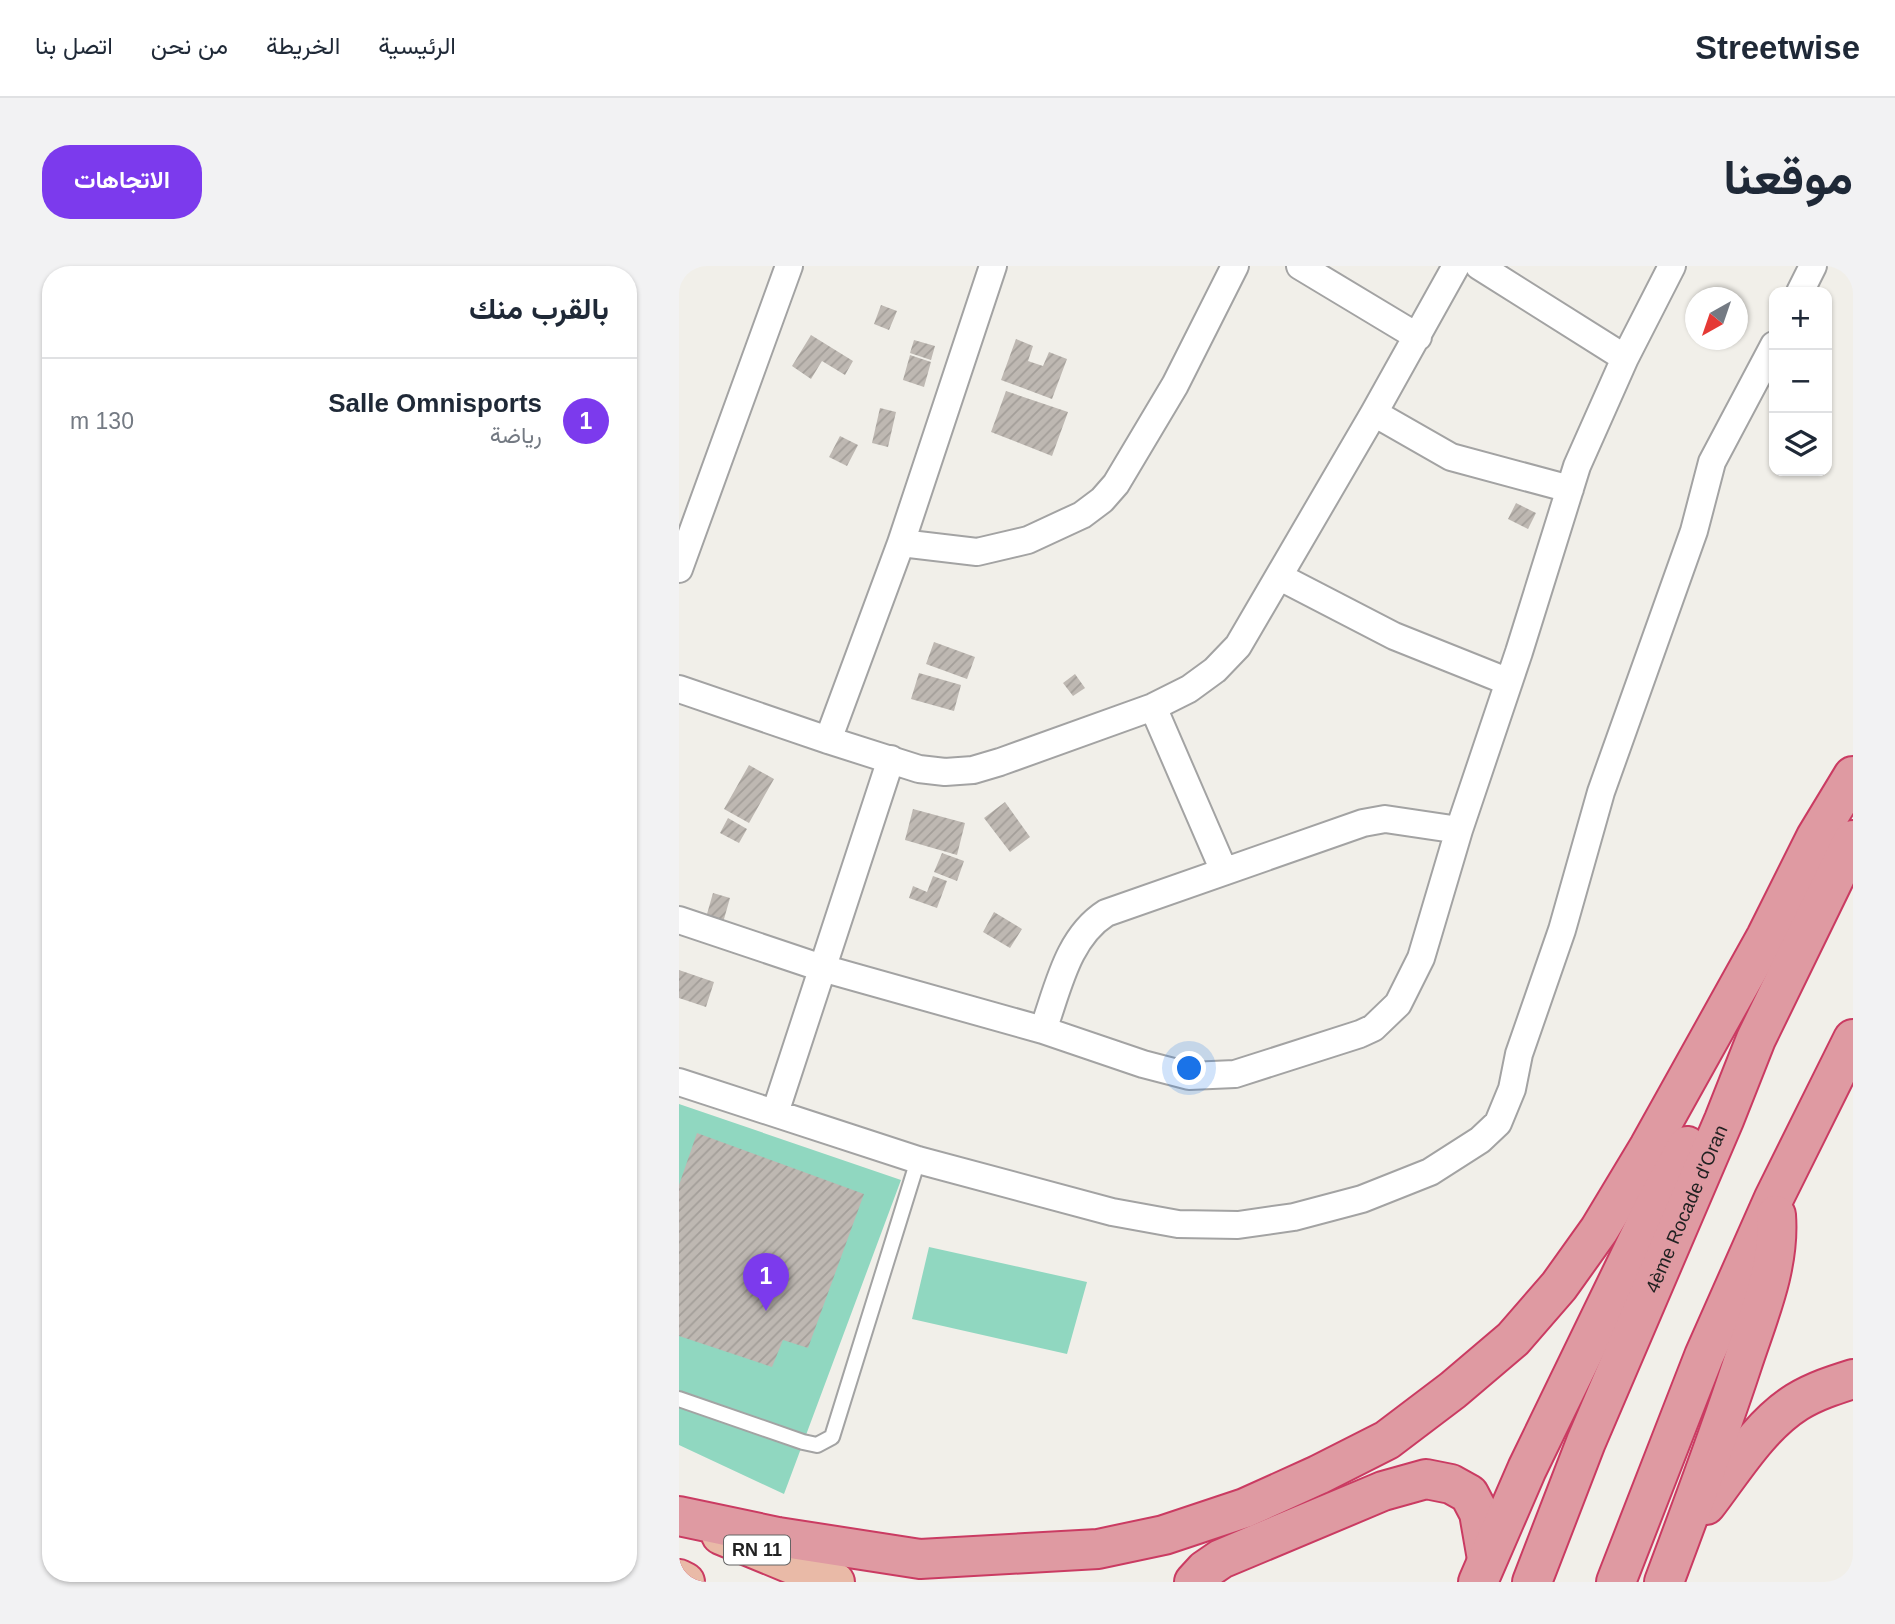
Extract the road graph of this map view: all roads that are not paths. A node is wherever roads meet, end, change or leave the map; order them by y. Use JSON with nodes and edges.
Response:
{"nodes":[{"id":1,"x":789,"y":266,"type":"edge"},
{"id":2,"x":993,"y":266,"type":"edge"},
{"id":3,"x":1235,"y":266,"type":"edge"},
{"id":4,"x":1300,"y":266,"type":"edge"},
{"id":5,"x":1456,"y":266,"type":"edge"},
{"id":6,"x":1479,"y":266,"type":"edge"},
{"id":7,"x":1672,"y":266,"type":"edge"},
{"id":8,"x":1813,"y":266,"type":"edge"},
{"id":9,"x":1802,"y":287,"type":"edge"},
{"id":10,"x":1418,"y":337,"type":"junction"},
{"id":11,"x":1771,"y":350,"type":"edge"},
{"id":12,"x":1625,"y":358,"type":"junction"},
{"id":13,"x":1374,"y":413,"type":"junction"},
{"id":14,"x":1570,"y":489,"type":"junction"},
{"id":15,"x":690,"y":503,"type":"edge"},
{"id":16,"x":901,"y":543,"type":"junction"},
{"id":17,"x":679,"y":569,"type":"edge"},
{"id":18,"x":1280,"y":577,"type":"junction"},
{"id":19,"x":1509,"y":682,"type":"junction"},
{"id":20,"x":679,"y":689,"type":"edge"},
{"id":21,"x":1153,"y":707,"type":"junction"},
{"id":22,"x":828,"y":740,"type":"junction"},
{"id":23,"x":891,"y":759,"type":"junction"},
{"id":24,"x":1853,"y":776,"type":"edge"},
{"id":25,"x":1459,"y":830,"type":"junction"},
{"id":26,"x":1853,"y":840,"type":"edge"},
{"id":27,"x":1224,"y":871,"type":"junction"},
{"id":28,"x":679,"y":920,"type":"edge"},
{"id":29,"x":822,"y":968,"type":"junction"},
{"id":30,"x":1043,"y":1030,"type":"junction"},
{"id":31,"x":1756,"y":1039,"type":"junction"},
{"id":32,"x":1853,"y":1039,"type":"edge"},
{"id":33,"x":679,"y":1082,"type":"edge"},
{"id":34,"x":775,"y":1113,"type":"junction"},
{"id":35,"x":918,"y":1160,"type":"junction"},
{"id":36,"x":1774,"y":1198,"type":"junction"},
{"id":37,"x":1853,"y":1379,"type":"edge"},
{"id":38,"x":679,"y":1399,"type":"edge"},
{"id":39,"x":679,"y":1517,"type":"edge"},
{"id":40,"x":1681,"y":1537,"type":"junction"},
{"id":41,"x":1482,"y":1570,"type":"edge"},
{"id":42,"x":679,"y":1579,"type":"edge"},
{"id":43,"x":685,"y":1582,"type":"edge"},
{"id":44,"x":835,"y":1582,"type":"edge"},
{"id":45,"x":1194,"y":1582,"type":"edge"},
{"id":46,"x":1532,"y":1582,"type":"edge"},
{"id":47,"x":1616,"y":1582,"type":"edge"},
{"id":48,"x":1664,"y":1582,"type":"edge"}],
"edges":[{"from":1,"to":15,"type":"street"},
{"from":2,"to":16,"type":"street"},
{"from":3,"to":16,"type":"street"},
{"from":4,"to":10,"type":"street"},
{"from":5,"to":10,"type":"street"},
{"from":6,"to":12,"type":"street"},
{"from":7,"to":12,"type":"street"},
{"from":8,"to":9,"type":"street"},
{"from":10,"to":13,"type":"street"},
{"from":11,"to":35,"type":"street"},
{"from":12,"to":14,"type":"street"},
{"from":13,"to":14,"type":"street"},
{"from":13,"to":18,"type":"street"},
{"from":14,"to":19,"type":"street"},
{"from":15,"to":17,"type":"street"},
{"from":16,"to":22,"type":"street"},
{"from":18,"to":19,"type":"street"},
{"from":18,"to":21,"type":"street"},
{"from":19,"to":25,"type":"street"},
{"from":20,"to":22,"type":"street"},
{"from":21,"to":23,"type":"street"},
{"from":21,"to":27,"type":"street"},
{"from":22,"to":23,"type":"street"},
{"from":23,"to":29,"type":"street"},
{"from":24,"to":39,"type":"highway"},
{"from":25,"to":27,"type":"street"},
{"from":25,"to":30,"type":"street"},
{"from":26,"to":31,"type":"highway","name":"4ème Rocade d'Oran"},
{"from":27,"to":30,"type":"street"},
{"from":28,"to":29,"type":"street"},
{"from":29,"to":30,"type":"street"},
{"from":29,"to":34,"type":"street"},
{"from":31,"to":41,"type":"highway"},
{"from":31,"to":46,"type":"highway","name":"4ème Rocade d'Oran"},
{"from":32,"to":36,"type":"highway"},
{"from":33,"to":34,"type":"street"},
{"from":34,"to":35,"type":"street"},
{"from":35,"to":38,"type":"lane"},
{"from":36,"to":40,"type":"highway"},
{"from":36,"to":47,"type":"highway"},
{"from":37,"to":40,"type":"highway"},
{"from":39,"to":44,"type":"highway","number":"RN 11"},
{"from":40,"to":48,"type":"highway"},
{"from":41,"to":45,"type":"highway"},
{"from":42,"to":43,"type":"highway"}]}
